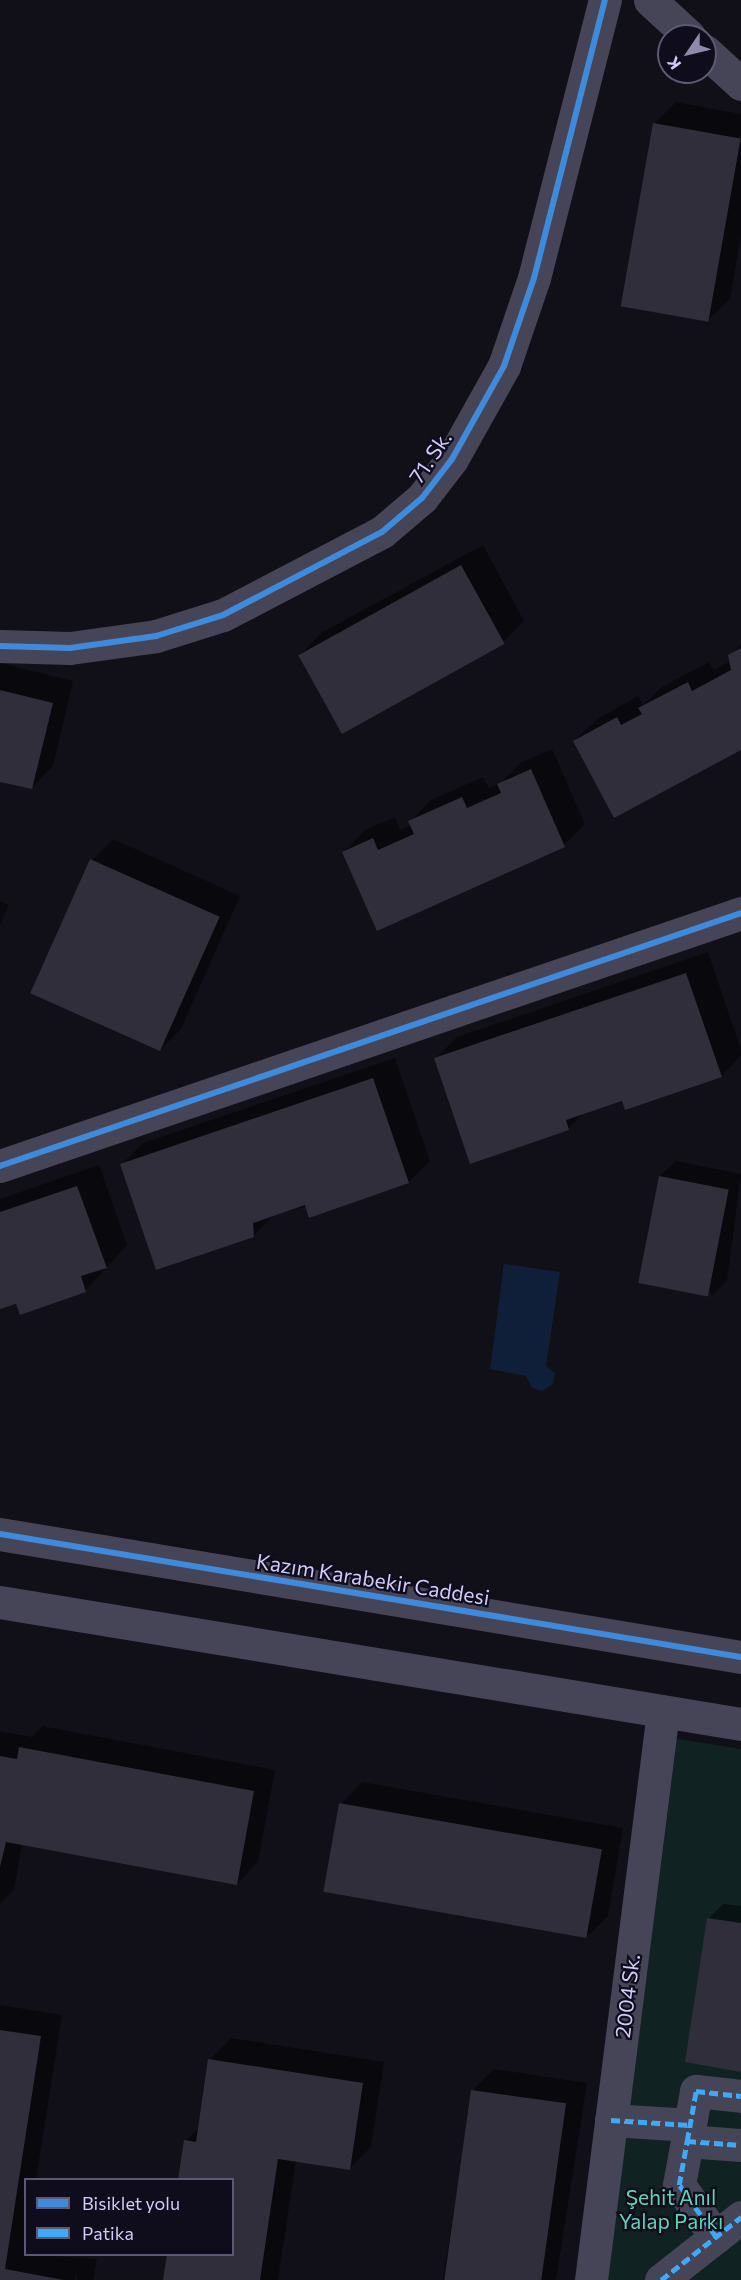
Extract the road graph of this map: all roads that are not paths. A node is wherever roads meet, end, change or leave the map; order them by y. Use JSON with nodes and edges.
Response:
{"nodes":[{"id":1,"x":605,"y":0,"type":"edge"},
{"id":2,"x":650,"y":0,"type":"edge"},
{"id":3,"x":676,"y":24,"type":"edge"},
{"id":4,"x":717,"y":62,"type":"edge"},
{"id":5,"x":741,"y":84,"type":"edge"},
{"id":6,"x":0,"y":646,"type":"edge"},
{"id":7,"x":741,"y":913,"type":"edge"},
{"id":8,"x":0,"y":1166,"type":"edge"},
{"id":9,"x":0,"y":1534,"type":"edge"},
{"id":10,"x":0,"y":1602,"type":"edge"},
{"id":11,"x":741,"y":1657,"type":"edge"},
{"id":12,"x":663,"y":1712,"type":"junction"},
{"id":13,"x":741,"y":1724,"type":"edge"},
{"id":14,"x":741,"y":2096,"type":"edge"},
{"id":15,"x":611,"y":2120,"type":"junction"},
{"id":16,"x":689,"y":2133,"type":"junction"},
{"id":17,"x":741,"y":2145,"type":"edge"},
{"id":18,"x":741,"y":2217,"type":"edge"},
{"id":19,"x":716,"y":2237,"type":"junction"},
{"id":20,"x":591,"y":2280,"type":"edge"},
{"id":21,"x":661,"y":2280,"type":"edge"}],
"edges":[{"from":1,"to":6,"type":"street","name":"71. Sk."},
{"from":2,"to":3,"type":"street"},
{"from":4,"to":5,"type":"street"},
{"from":7,"to":8,"type":"street"},
{"from":9,"to":11,"type":"street","name":"Kazım Karabekir Caddesi"},
{"from":10,"to":12,"type":"street"},
{"from":12,"to":13,"type":"street"},
{"from":12,"to":15,"type":"street","name":"2004 Sk."},
{"from":14,"to":16,"type":"street"},
{"from":15,"to":16,"type":"street"},
{"from":15,"to":20,"type":"street","name":"2004 Sk."},
{"from":16,"to":17,"type":"street"},
{"from":16,"to":19,"type":"street"},
{"from":18,"to":19,"type":"street"},
{"from":19,"to":21,"type":"street"}]}
